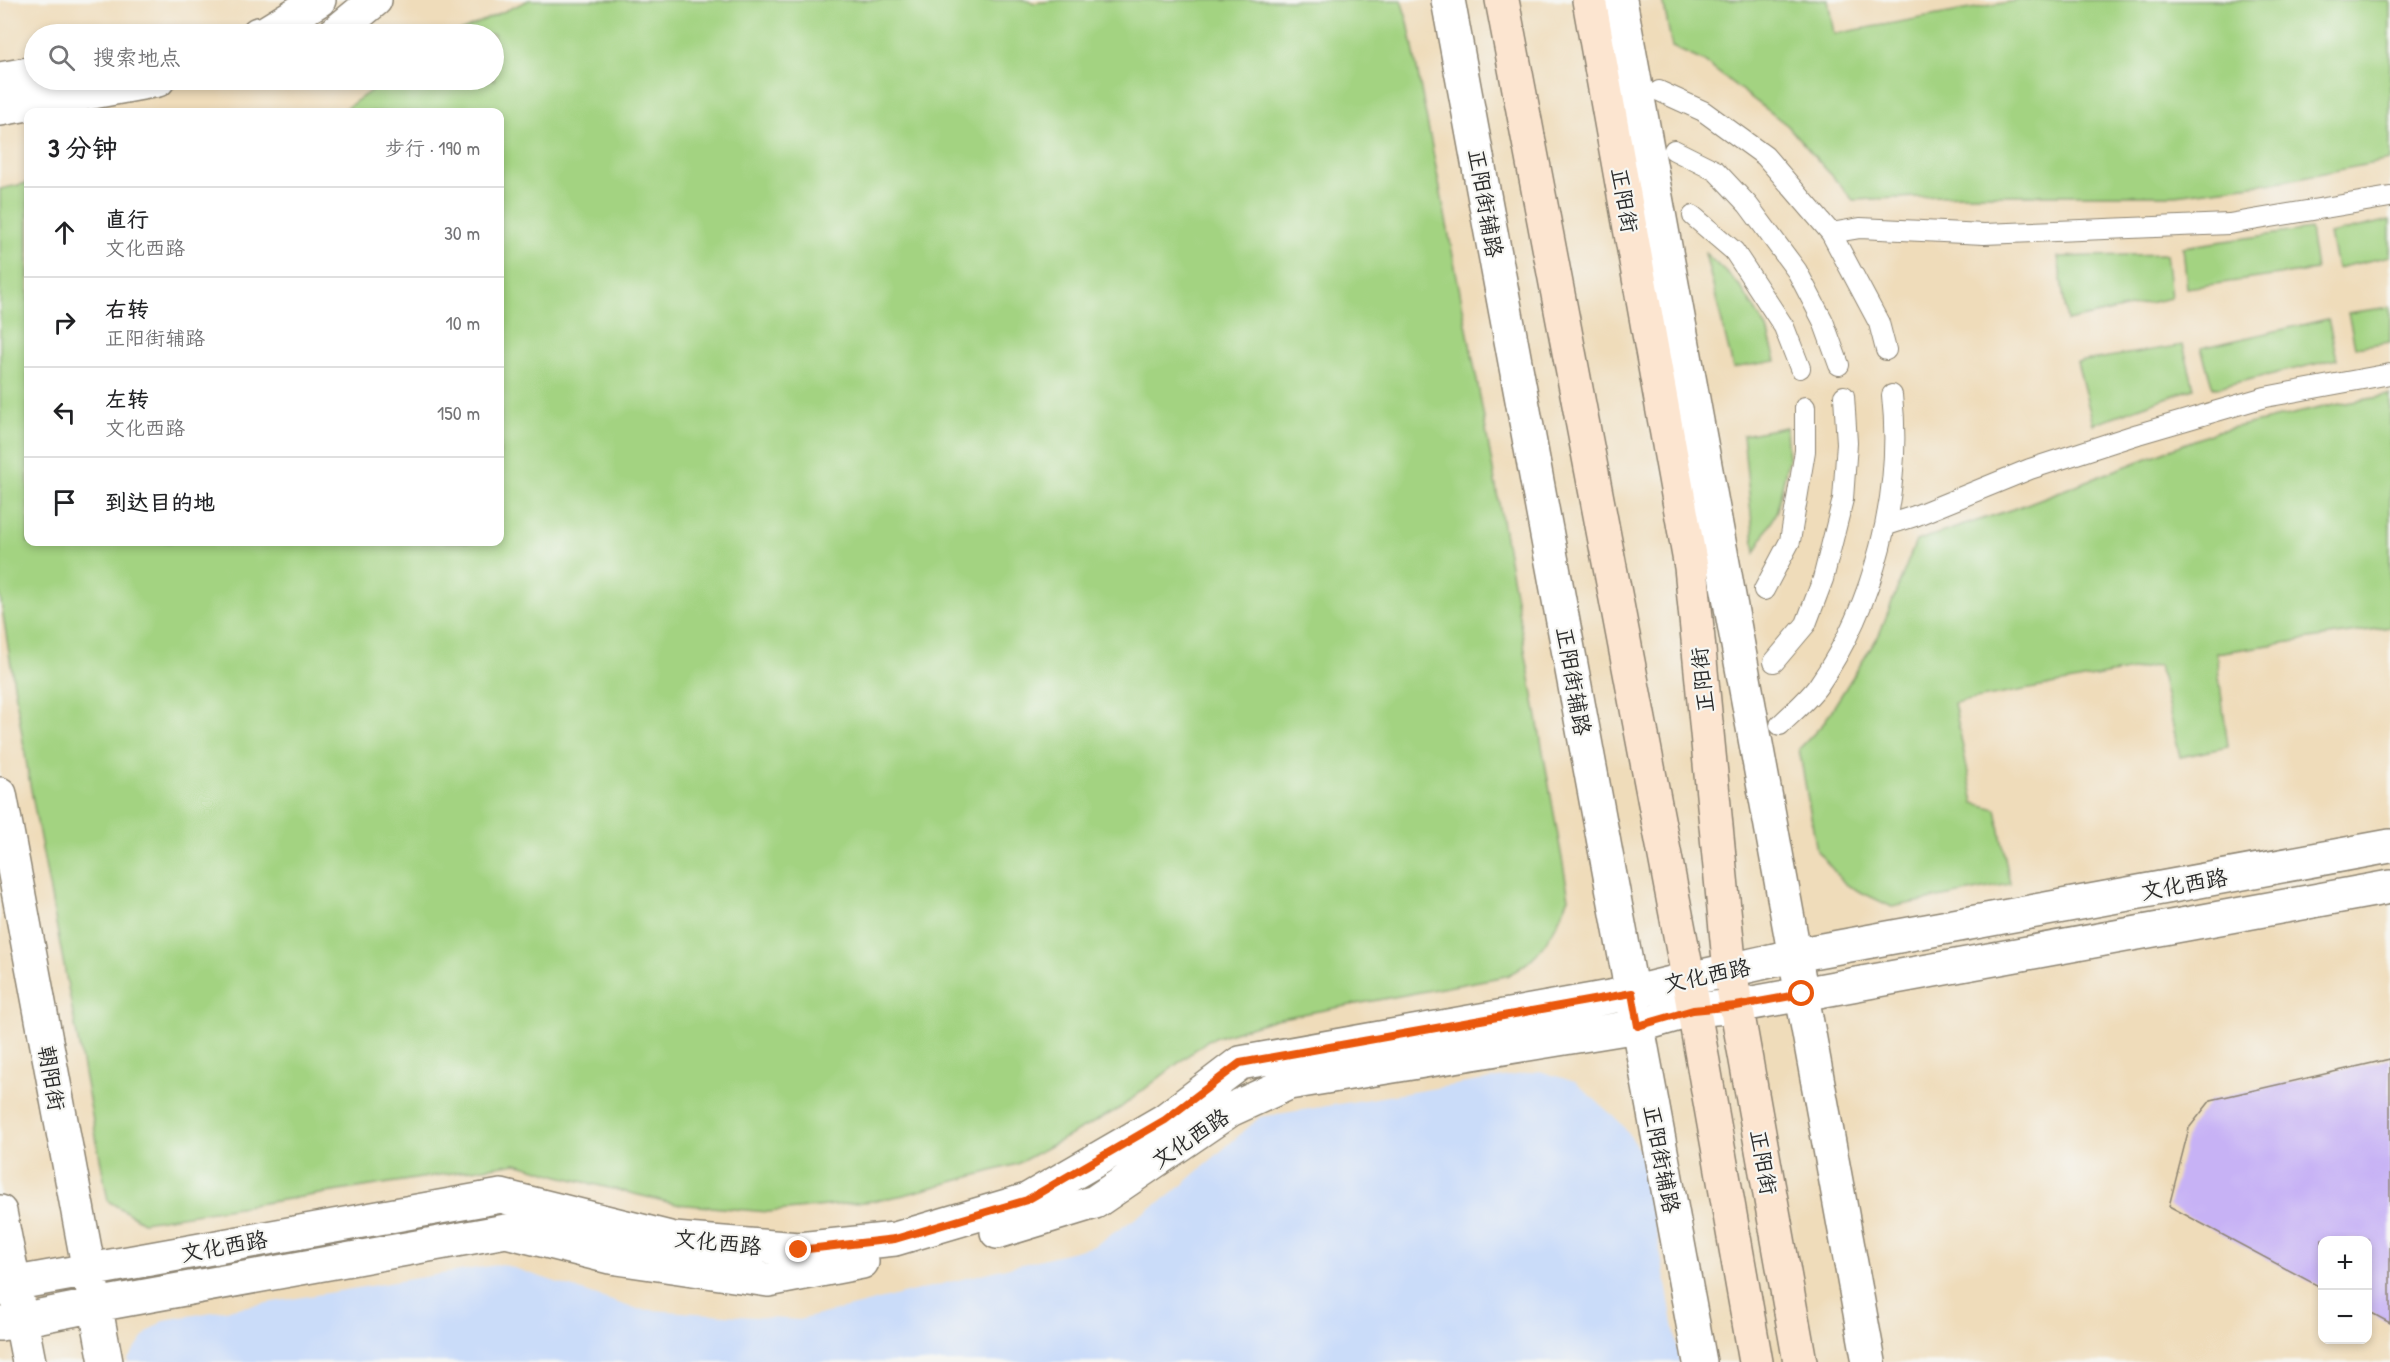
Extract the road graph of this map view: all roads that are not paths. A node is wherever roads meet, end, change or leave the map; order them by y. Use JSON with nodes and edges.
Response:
{"nodes":[{"id":1,"x":320,"y":0,"type":"edge"},
{"id":2,"x":375,"y":0,"type":"edge"},
{"id":3,"x":1448,"y":0,"type":"edge"},
{"id":4,"x":1502,"y":0,"type":"edge"},
{"id":5,"x":1589,"y":0,"type":"edge"},
{"id":6,"x":1620,"y":0,"type":"edge"},
{"id":7,"x":280,"y":24,"type":"edge"},
{"id":8,"x":346,"y":24,"type":"edge"},
{"id":9,"x":24,"y":75,"type":"edge"},
{"id":10,"x":0,"y":79,"type":"edge"},
{"id":11,"x":104,"y":90,"type":"edge"},
{"id":12,"x":1659,"y":91,"type":"dead end"},
{"id":13,"x":0,"y":109,"type":"edge"},
{"id":14,"x":1674,"y":150,"type":"dead end"},
{"id":15,"x":2390,"y":197,"type":"edge"},
{"id":16,"x":1693,"y":216,"type":"dead end"},
{"id":17,"x":1831,"y":233,"type":"junction"},
{"id":18,"x":1886,"y":350,"type":"dead end"},
{"id":19,"x":1839,"y":365,"type":"dead end"},
{"id":20,"x":1800,"y":368,"type":"dead end"},
{"id":21,"x":2390,"y":374,"type":"edge"},
{"id":22,"x":1892,"y":395,"type":"dead end"},
{"id":23,"x":1844,"y":396,"type":"dead end"},
{"id":24,"x":1805,"y":407,"type":"dead end"},
{"id":25,"x":1887,"y":525,"type":"junction"},
{"id":26,"x":1764,"y":590,"type":"dead end"},
{"id":27,"x":1774,"y":662,"type":"dead end"},
{"id":28,"x":1780,"y":725,"type":"dead end"},
{"id":29,"x":0,"y":794,"type":"edge"},
{"id":30,"x":2390,"y":846,"type":"edge"},
{"id":31,"x":2390,"y":887,"type":"edge"},
{"id":32,"x":1795,"y":955,"type":"junction"},
{"id":33,"x":1730,"y":971,"type":"junction"},
{"id":34,"x":1688,"y":977,"type":"junction"},
{"id":35,"x":1632,"y":993,"type":"junction"},
{"id":36,"x":1802,"y":994,"type":"junction"},
{"id":37,"x":1736,"y":1006,"type":"junction"},
{"id":38,"x":1693,"y":1010,"type":"junction"},
{"id":39,"x":1638,"y":1026,"type":"junction"},
{"id":40,"x":0,"y":1212,"type":"edge"},
{"id":41,"x":88,"y":1270,"type":"junction"},
{"id":42,"x":7,"y":1285,"type":"edge"},
{"id":43,"x":96,"y":1305,"type":"junction"},
{"id":44,"x":11,"y":1322,"type":"edge"},
{"id":45,"x":29,"y":1362,"type":"edge"},
{"id":46,"x":106,"y":1362,"type":"edge"},
{"id":47,"x":1700,"y":1362,"type":"edge"},
{"id":48,"x":1756,"y":1362,"type":"edge"},
{"id":49,"x":1800,"y":1362,"type":"edge"},
{"id":50,"x":1869,"y":1362,"type":"edge"}],
"edges":[{"from":1,"to":7,"type":"street"},
{"from":2,"to":8,"type":"street"},
{"from":3,"to":35,"type":"street","name":"正阳街辅路"},
{"from":4,"to":34,"type":"main road"},
{"from":5,"to":33,"type":"main road","name":"正阳街"},
{"from":6,"to":32,"type":"street"},
{"from":9,"to":10,"type":"street"},
{"from":11,"to":13,"type":"street"},
{"from":12,"to":17,"type":"lane"},
{"from":14,"to":19,"type":"lane"},
{"from":15,"to":17,"type":"lane"},
{"from":16,"to":20,"type":"lane"},
{"from":17,"to":18,"type":"lane"},
{"from":21,"to":25,"type":"lane"},
{"from":22,"to":25,"type":"lane"},
{"from":23,"to":27,"type":"lane"},
{"from":24,"to":26,"type":"lane"},
{"from":25,"to":28,"type":"lane"},
{"from":29,"to":41,"type":"street","name":"朝阳街"},
{"from":30,"to":32,"type":"street","name":"文化西路"},
{"from":31,"to":36,"type":"street","name":"文化西路"},
{"from":32,"to":33,"type":"street","name":"文化西路"},
{"from":32,"to":36,"type":"street"},
{"from":33,"to":34,"type":"street","name":"文化西路"},
{"from":33,"to":37,"type":"main road","name":"正阳街"},
{"from":34,"to":35,"type":"street","name":"文化西路"},
{"from":34,"to":38,"type":"main road"},
{"from":35,"to":39,"type":"street","name":"正阳街辅路"},
{"from":35,"to":41,"type":"street","name":"文化西路"},
{"from":36,"to":37,"type":"street","name":"文化西路"},
{"from":36,"to":50,"type":"street"},
{"from":37,"to":38,"type":"street","name":"文化西路"},
{"from":37,"to":49,"type":"main road","name":"正阳街"},
{"from":38,"to":39,"type":"street","name":"文化西路"},
{"from":38,"to":48,"type":"main road"},
{"from":39,"to":43,"type":"street","name":"文化西路"},
{"from":39,"to":47,"type":"street","name":"正阳街辅路"},
{"from":40,"to":42,"type":"street"},
{"from":41,"to":42,"type":"street","name":"文化西路"},
{"from":41,"to":43,"type":"street","name":"朝阳街"},
{"from":42,"to":44,"type":"street"},
{"from":43,"to":44,"type":"street","name":"文化西路"},
{"from":43,"to":46,"type":"street","name":"朝阳街"},
{"from":44,"to":45,"type":"street"}]}
